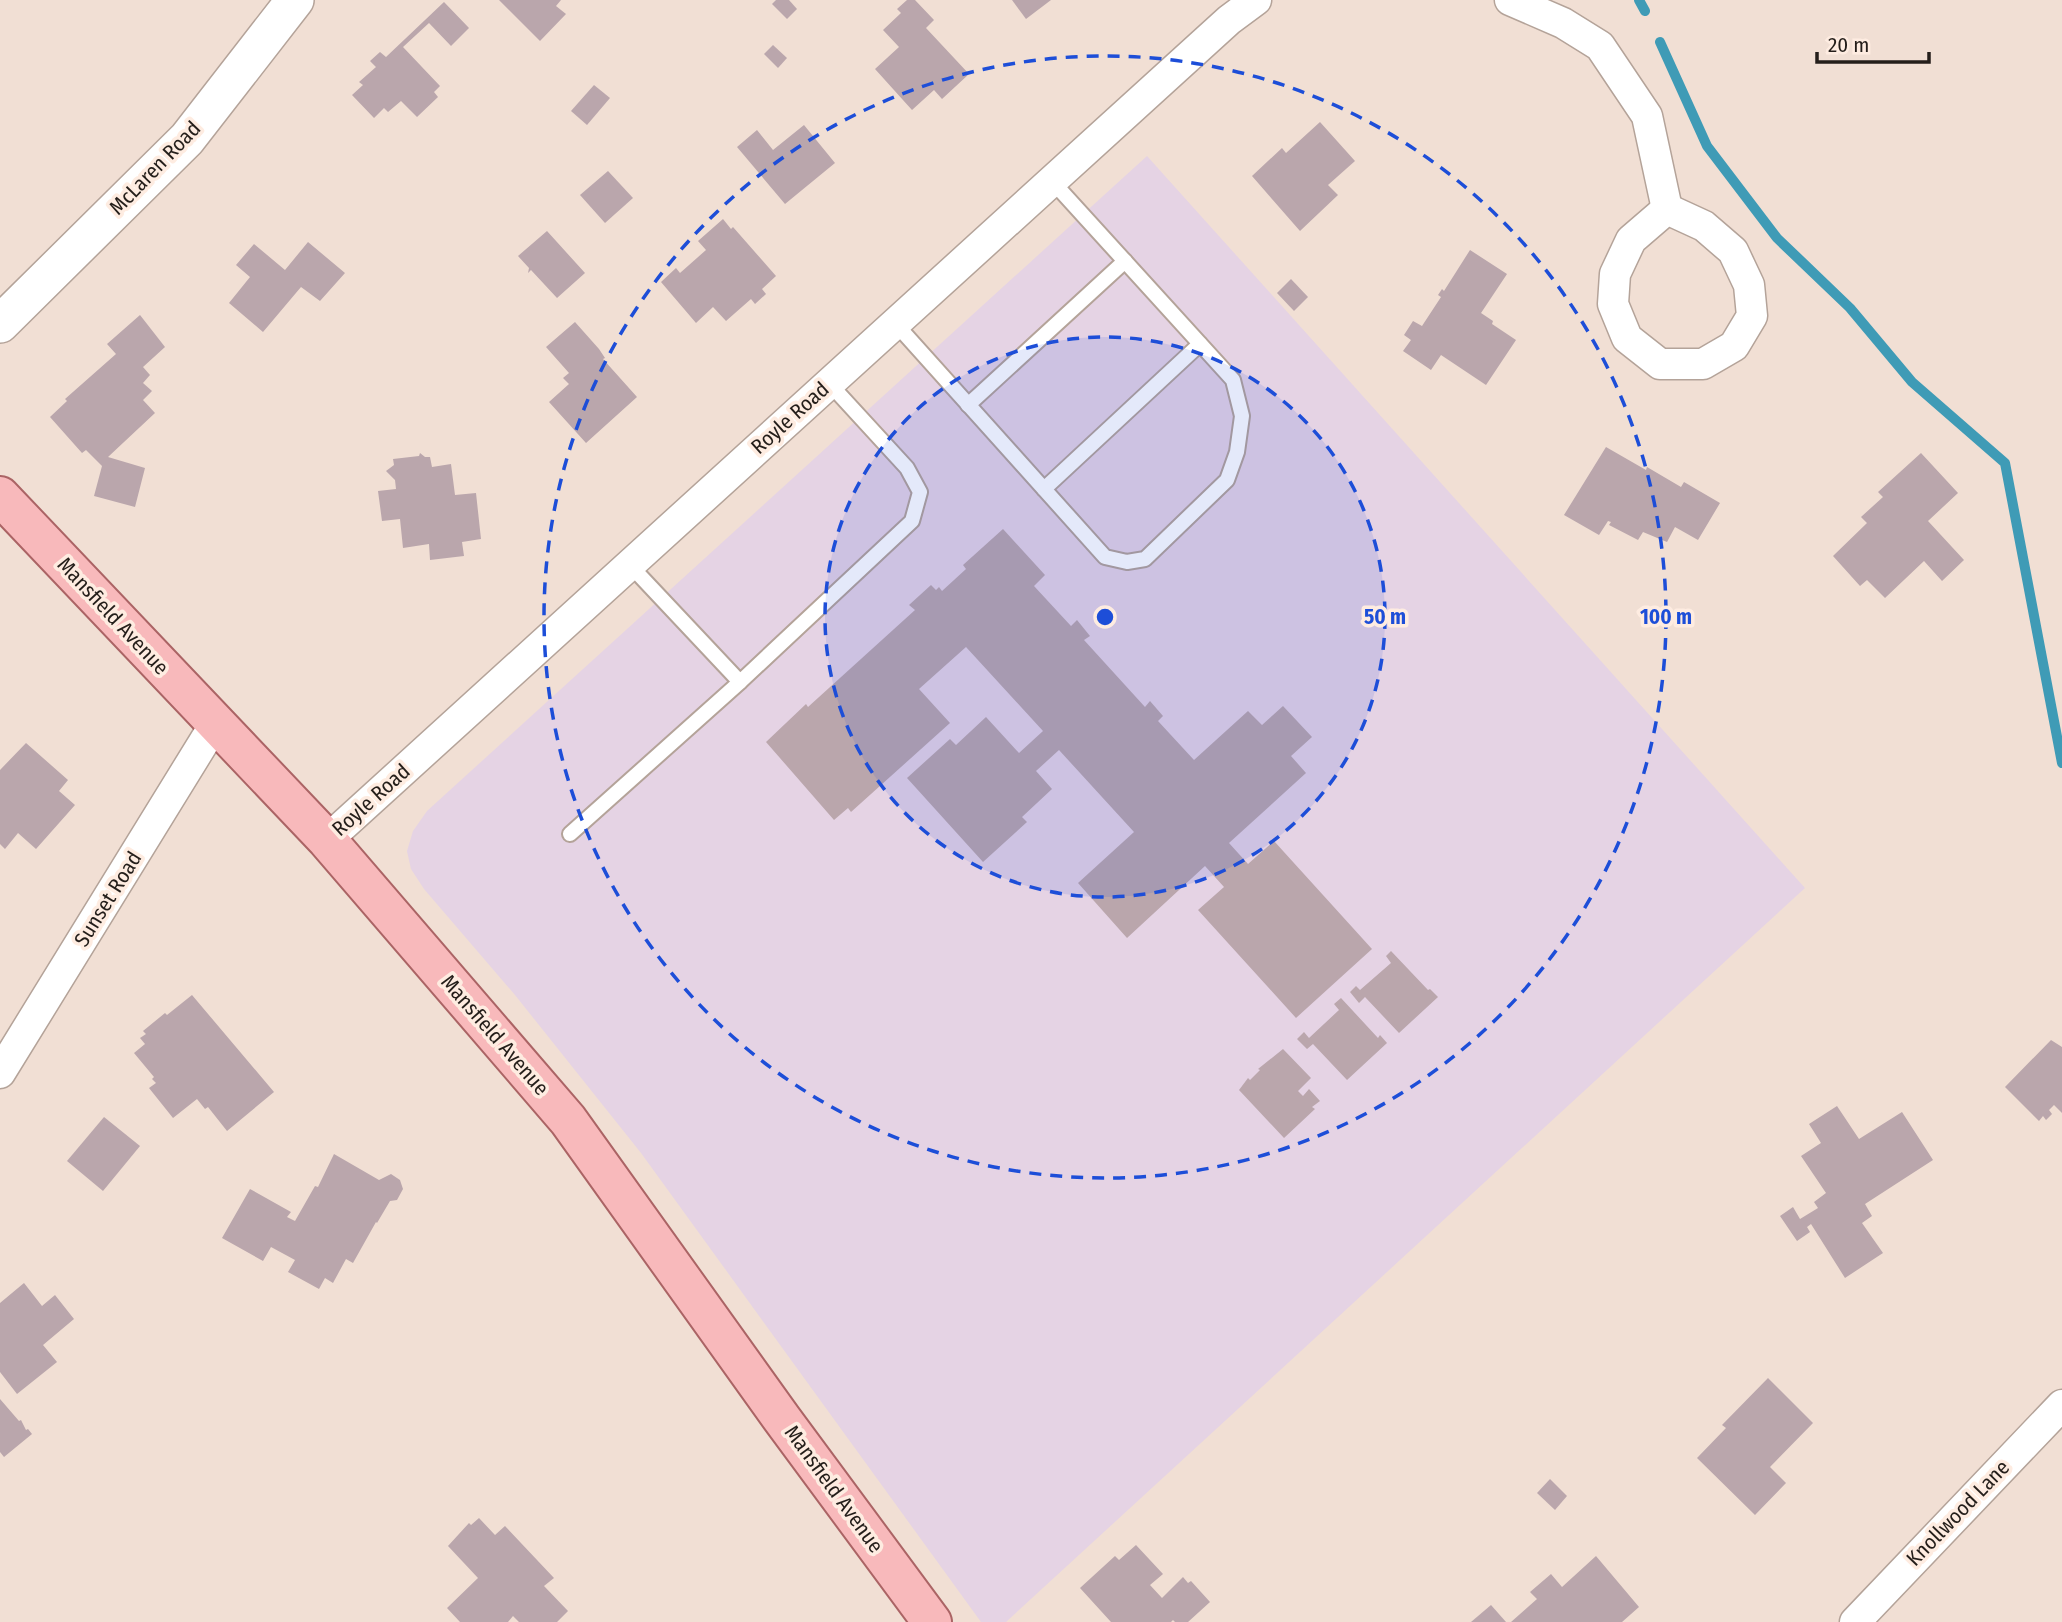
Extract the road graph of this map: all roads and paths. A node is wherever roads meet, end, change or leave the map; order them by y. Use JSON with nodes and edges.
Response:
{"nodes":[{"id":1,"x":295,"y":0,"type":"edge"},
{"id":2,"x":1256,"y":0,"type":"edge"},
{"id":3,"x":1510,"y":0,"type":"edge"},
{"id":4,"x":1052,"y":181,"type":"junction"},
{"id":5,"x":1667,"y":209,"type":"junction"},
{"id":6,"x":1125,"y":261,"type":"junction"},
{"id":7,"x":895,"y":323,"type":"junction"},
{"id":8,"x":0,"y":324,"type":"edge"},
{"id":9,"x":1200,"y":344,"type":"junction"},
{"id":10,"x":829,"y":383,"type":"junction"},
{"id":11,"x":968,"y":405,"type":"junction"},
{"id":12,"x":1044,"y":489,"type":"junction"},
{"id":13,"x":0,"y":496,"type":"edge"},
{"id":14,"x":629,"y":564,"type":"junction"},
{"id":15,"x":740,"y":682,"type":"junction"},
{"id":16,"x":215,"y":724,"type":"junction"},
{"id":17,"x":570,"y":834,"type":"dead end"},
{"id":18,"x":327,"y":840,"type":"junction"},
{"id":19,"x":0,"y":1073,"type":"edge"},
{"id":20,"x":2062,"y":1405,"type":"edge"},
{"id":21,"x":932,"y":1622,"type":"edge"},
{"id":22,"x":1855,"y":1622,"type":"edge"}],
"edges":[{"from":1,"to":8,"type":"street","name":"McLaren Road"},
{"from":2,"to":4,"type":"street","name":"Royle Road"},
{"from":3,"to":5,"type":"street"},
{"from":4,"to":6,"type":"lane"},
{"from":4,"to":7,"type":"street","name":"Royle Road"},
{"from":5,"to":5,"type":"street"},
{"from":6,"to":9,"type":"lane"},
{"from":6,"to":11,"type":"lane"},
{"from":7,"to":10,"type":"street","name":"Royle Road"},
{"from":7,"to":11,"type":"lane"},
{"from":9,"to":12,"type":"lane"},
{"from":9,"to":12,"type":"lane"},
{"from":10,"to":14,"type":"street","name":"Royle Road"},
{"from":10,"to":15,"type":"lane"},
{"from":11,"to":12,"type":"lane"},
{"from":13,"to":16,"type":"main road","name":"Mansfield Avenue"},
{"from":14,"to":15,"type":"lane"},
{"from":14,"to":18,"type":"street","name":"Royle Road"},
{"from":15,"to":17,"type":"lane"},
{"from":16,"to":18,"type":"main road","name":"Mansfield Avenue"},
{"from":16,"to":19,"type":"street","name":"Sunset Road"},
{"from":18,"to":21,"type":"main road","name":"Mansfield Avenue"},
{"from":20,"to":22,"type":"street","name":"Knollwood Lane"}]}
